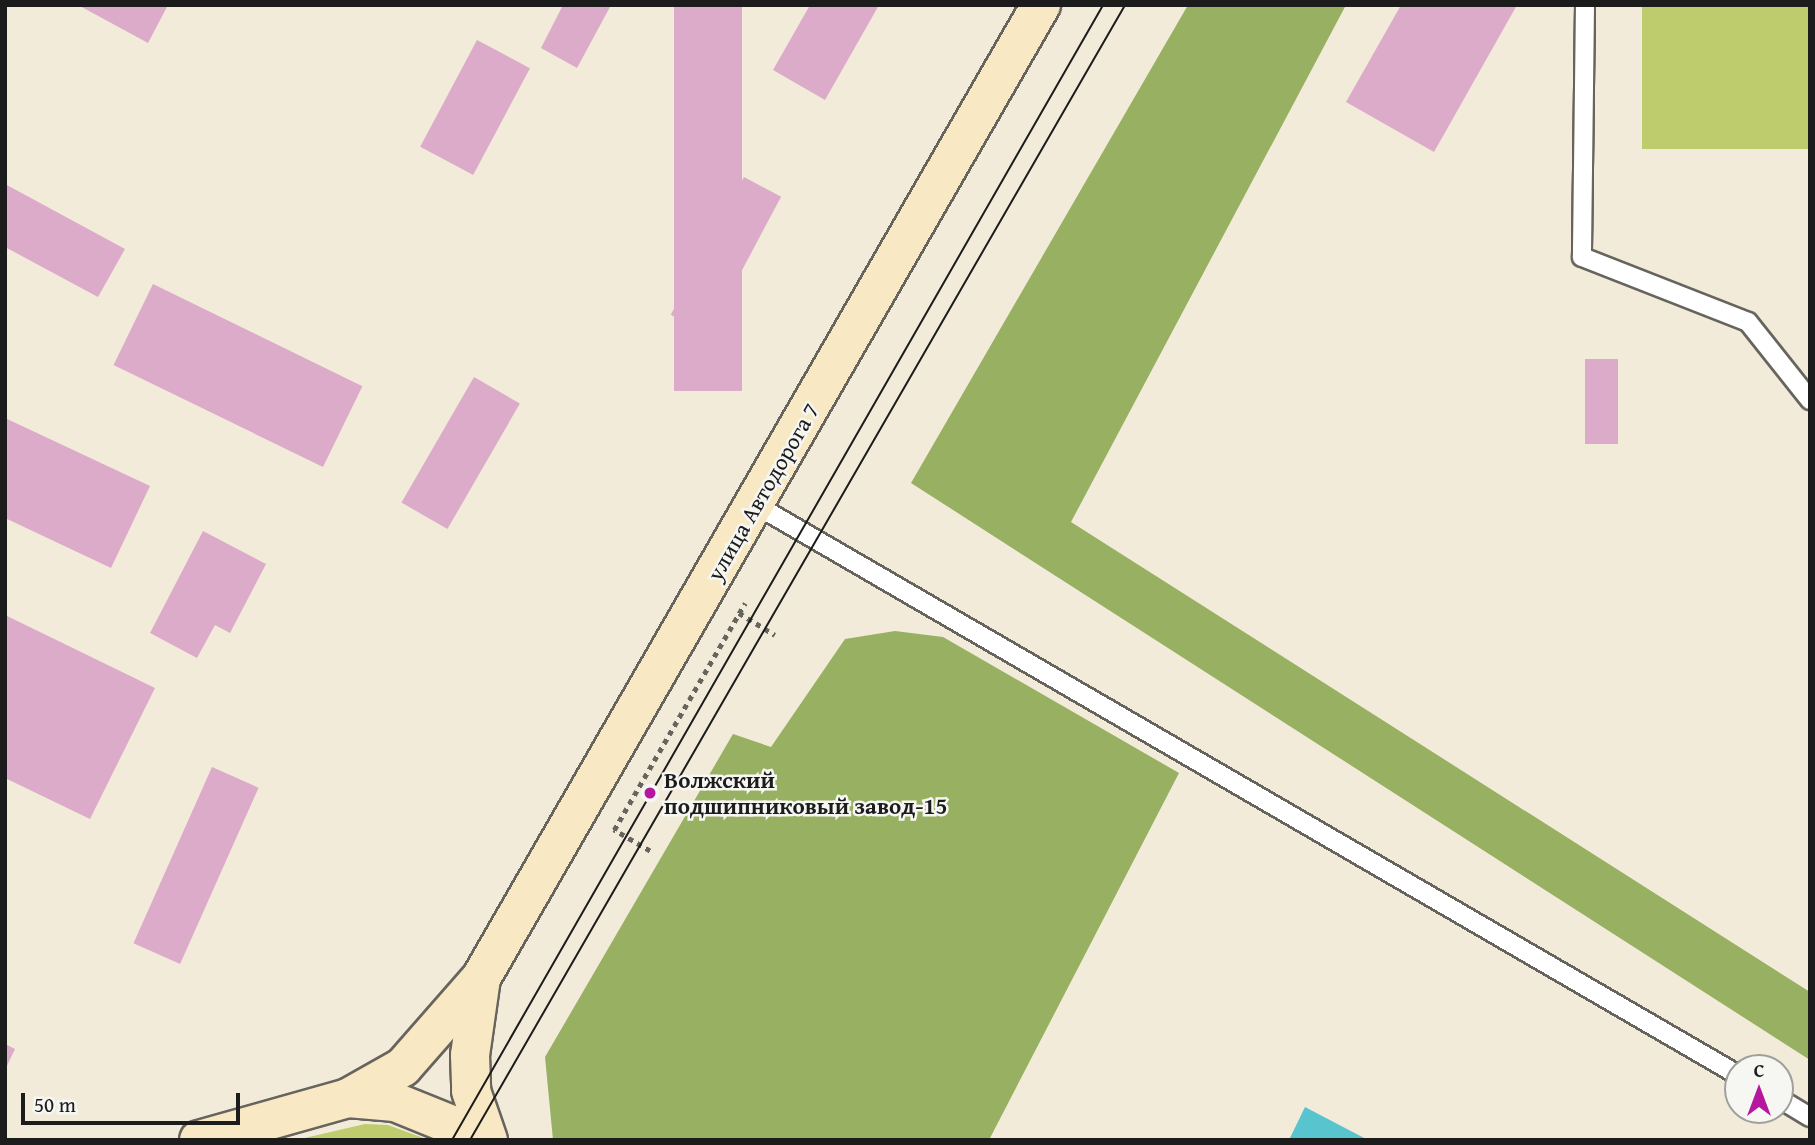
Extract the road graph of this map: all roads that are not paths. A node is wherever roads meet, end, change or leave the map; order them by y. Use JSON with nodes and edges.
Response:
{"nodes":[{"id":1,"x":1041,"y":5,"type":"edge"},
{"id":2,"x":1585,"y":5,"type":"edge"},
{"id":3,"x":1810,"y":400,"type":"edge"},
{"id":4,"x":756,"y":505,"type":"junction"},
{"id":5,"x":481,"y":978,"type":"junction"},
{"id":6,"x":1724,"y":1067,"type":"edge"},
{"id":7,"x":348,"y":1098,"type":"junction"},
{"id":8,"x":1794,"y":1107,"type":"edge"},
{"id":9,"x":1810,"y":1117,"type":"edge"},
{"id":10,"x":199,"y":1140,"type":"edge"},
{"id":11,"x":464,"y":1140,"type":"edge"},
{"id":12,"x":488,"y":1140,"type":"edge"}],
"edges":[{"from":1,"to":4,"type":"street","name":"улица Автодорога 7"},
{"from":2,"to":3,"type":"lane"},
{"from":4,"to":5,"type":"street","name":"улица Автодорога 7"},
{"from":4,"to":6,"type":"lane"},
{"from":5,"to":7,"type":"street","name":"улица Автодорога 7"},
{"from":5,"to":12,"type":"street","name":"улица Автодорога 7"},
{"from":7,"to":10,"type":"street"},
{"from":7,"to":11,"type":"street"},
{"from":8,"to":9,"type":"lane"}]}
